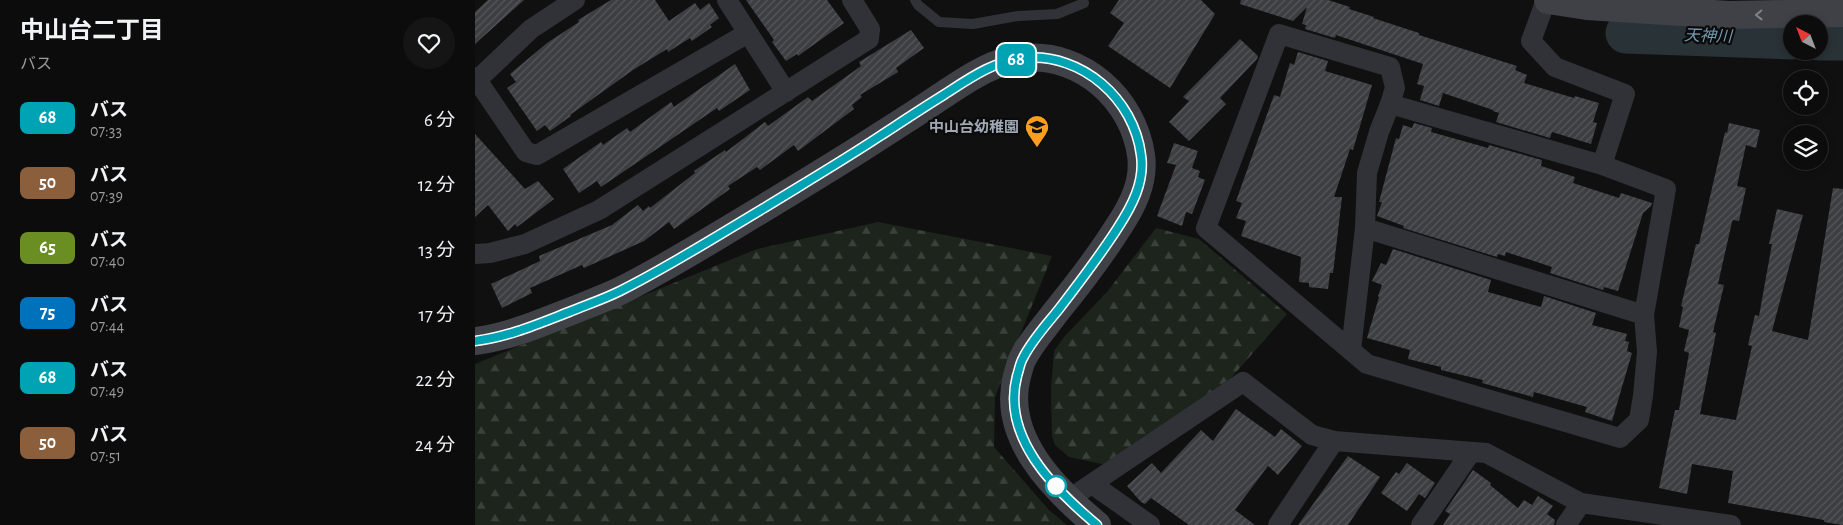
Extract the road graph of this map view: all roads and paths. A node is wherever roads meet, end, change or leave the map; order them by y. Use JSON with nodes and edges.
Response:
{"nodes":[{"id":1,"x":575,"y":0,"type":"edge"},
{"id":2,"x":727,"y":0,"type":"edge"},
{"id":3,"x":852,"y":0,"type":"edge"},
{"id":4,"x":915,"y":0,"type":"edge"},
{"id":5,"x":1547,"y":0,"type":"edge"},
{"id":6,"x":1805,"y":0,"type":"edge"},
{"id":7,"x":1084,"y":3,"type":"dead end"},
{"id":8,"x":1843,"y":8,"type":"edge"},
{"id":9,"x":1843,"y":13,"type":"edge"},
{"id":10,"x":748,"y":33,"type":"junction"},
{"id":11,"x":476,"y":79,"type":"edge"},
{"id":12,"x":786,"y":92,"type":"junction"},
{"id":13,"x":1390,"y":104,"type":"junction"},
{"id":14,"x":1602,"y":165,"type":"junction"},
{"id":15,"x":1365,"y":228,"type":"junction"},
{"id":16,"x":475,"y":254,"type":"edge"},
{"id":17,"x":1643,"y":315,"type":"junction"},
{"id":18,"x":475,"y":341,"type":"edge"},
{"id":19,"x":1351,"y":350,"type":"junction"},
{"id":20,"x":1334,"y":441,"type":"junction"},
{"id":21,"x":1471,"y":452,"type":"junction"},
{"id":22,"x":1092,"y":484,"type":"junction"},
{"id":23,"x":1069,"y":499,"type":"junction"},
{"id":24,"x":1581,"y":503,"type":"junction"},
{"id":25,"x":1720,"y":524,"type":"edge"},
{"id":26,"x":1097,"y":525,"type":"edge"},
{"id":27,"x":1150,"y":525,"type":"edge"},
{"id":28,"x":1278,"y":525,"type":"edge"},
{"id":29,"x":1421,"y":525,"type":"edge"},
{"id":30,"x":1566,"y":525,"type":"edge"}],
"edges":[{"from":1,"to":11,"type":"street"},
{"from":2,"to":10,"type":"street"},
{"from":3,"to":12,"type":"street"},
{"from":4,"to":7,"type":"lane"},
{"from":9,"to":5,"type":"street","one_way":true},
{"from":5,"to":14,"type":"street"},
{"from":6,"to":8,"type":"street"},
{"from":10,"to":11,"type":"street"},
{"from":10,"to":12,"type":"street"},
{"from":12,"to":16,"type":"street"},
{"from":13,"to":14,"type":"street"},
{"from":13,"to":15,"type":"street"},
{"from":13,"to":19,"type":"street"},
{"from":14,"to":17,"type":"street"},
{"from":15,"to":17,"type":"street"},
{"from":15,"to":19,"type":"street"},
{"from":17,"to":19,"type":"street"},
{"from":18,"to":23,"type":"street"},
{"from":20,"to":21,"type":"street"},
{"from":20,"to":22,"type":"street"},
{"from":20,"to":28,"type":"street"},
{"from":21,"to":24,"type":"street"},
{"from":21,"to":29,"type":"street"},
{"from":22,"to":23,"type":"street"},
{"from":22,"to":27,"type":"street"},
{"from":23,"to":26,"type":"street"},
{"from":24,"to":25,"type":"street"},
{"from":24,"to":30,"type":"street"}]}
